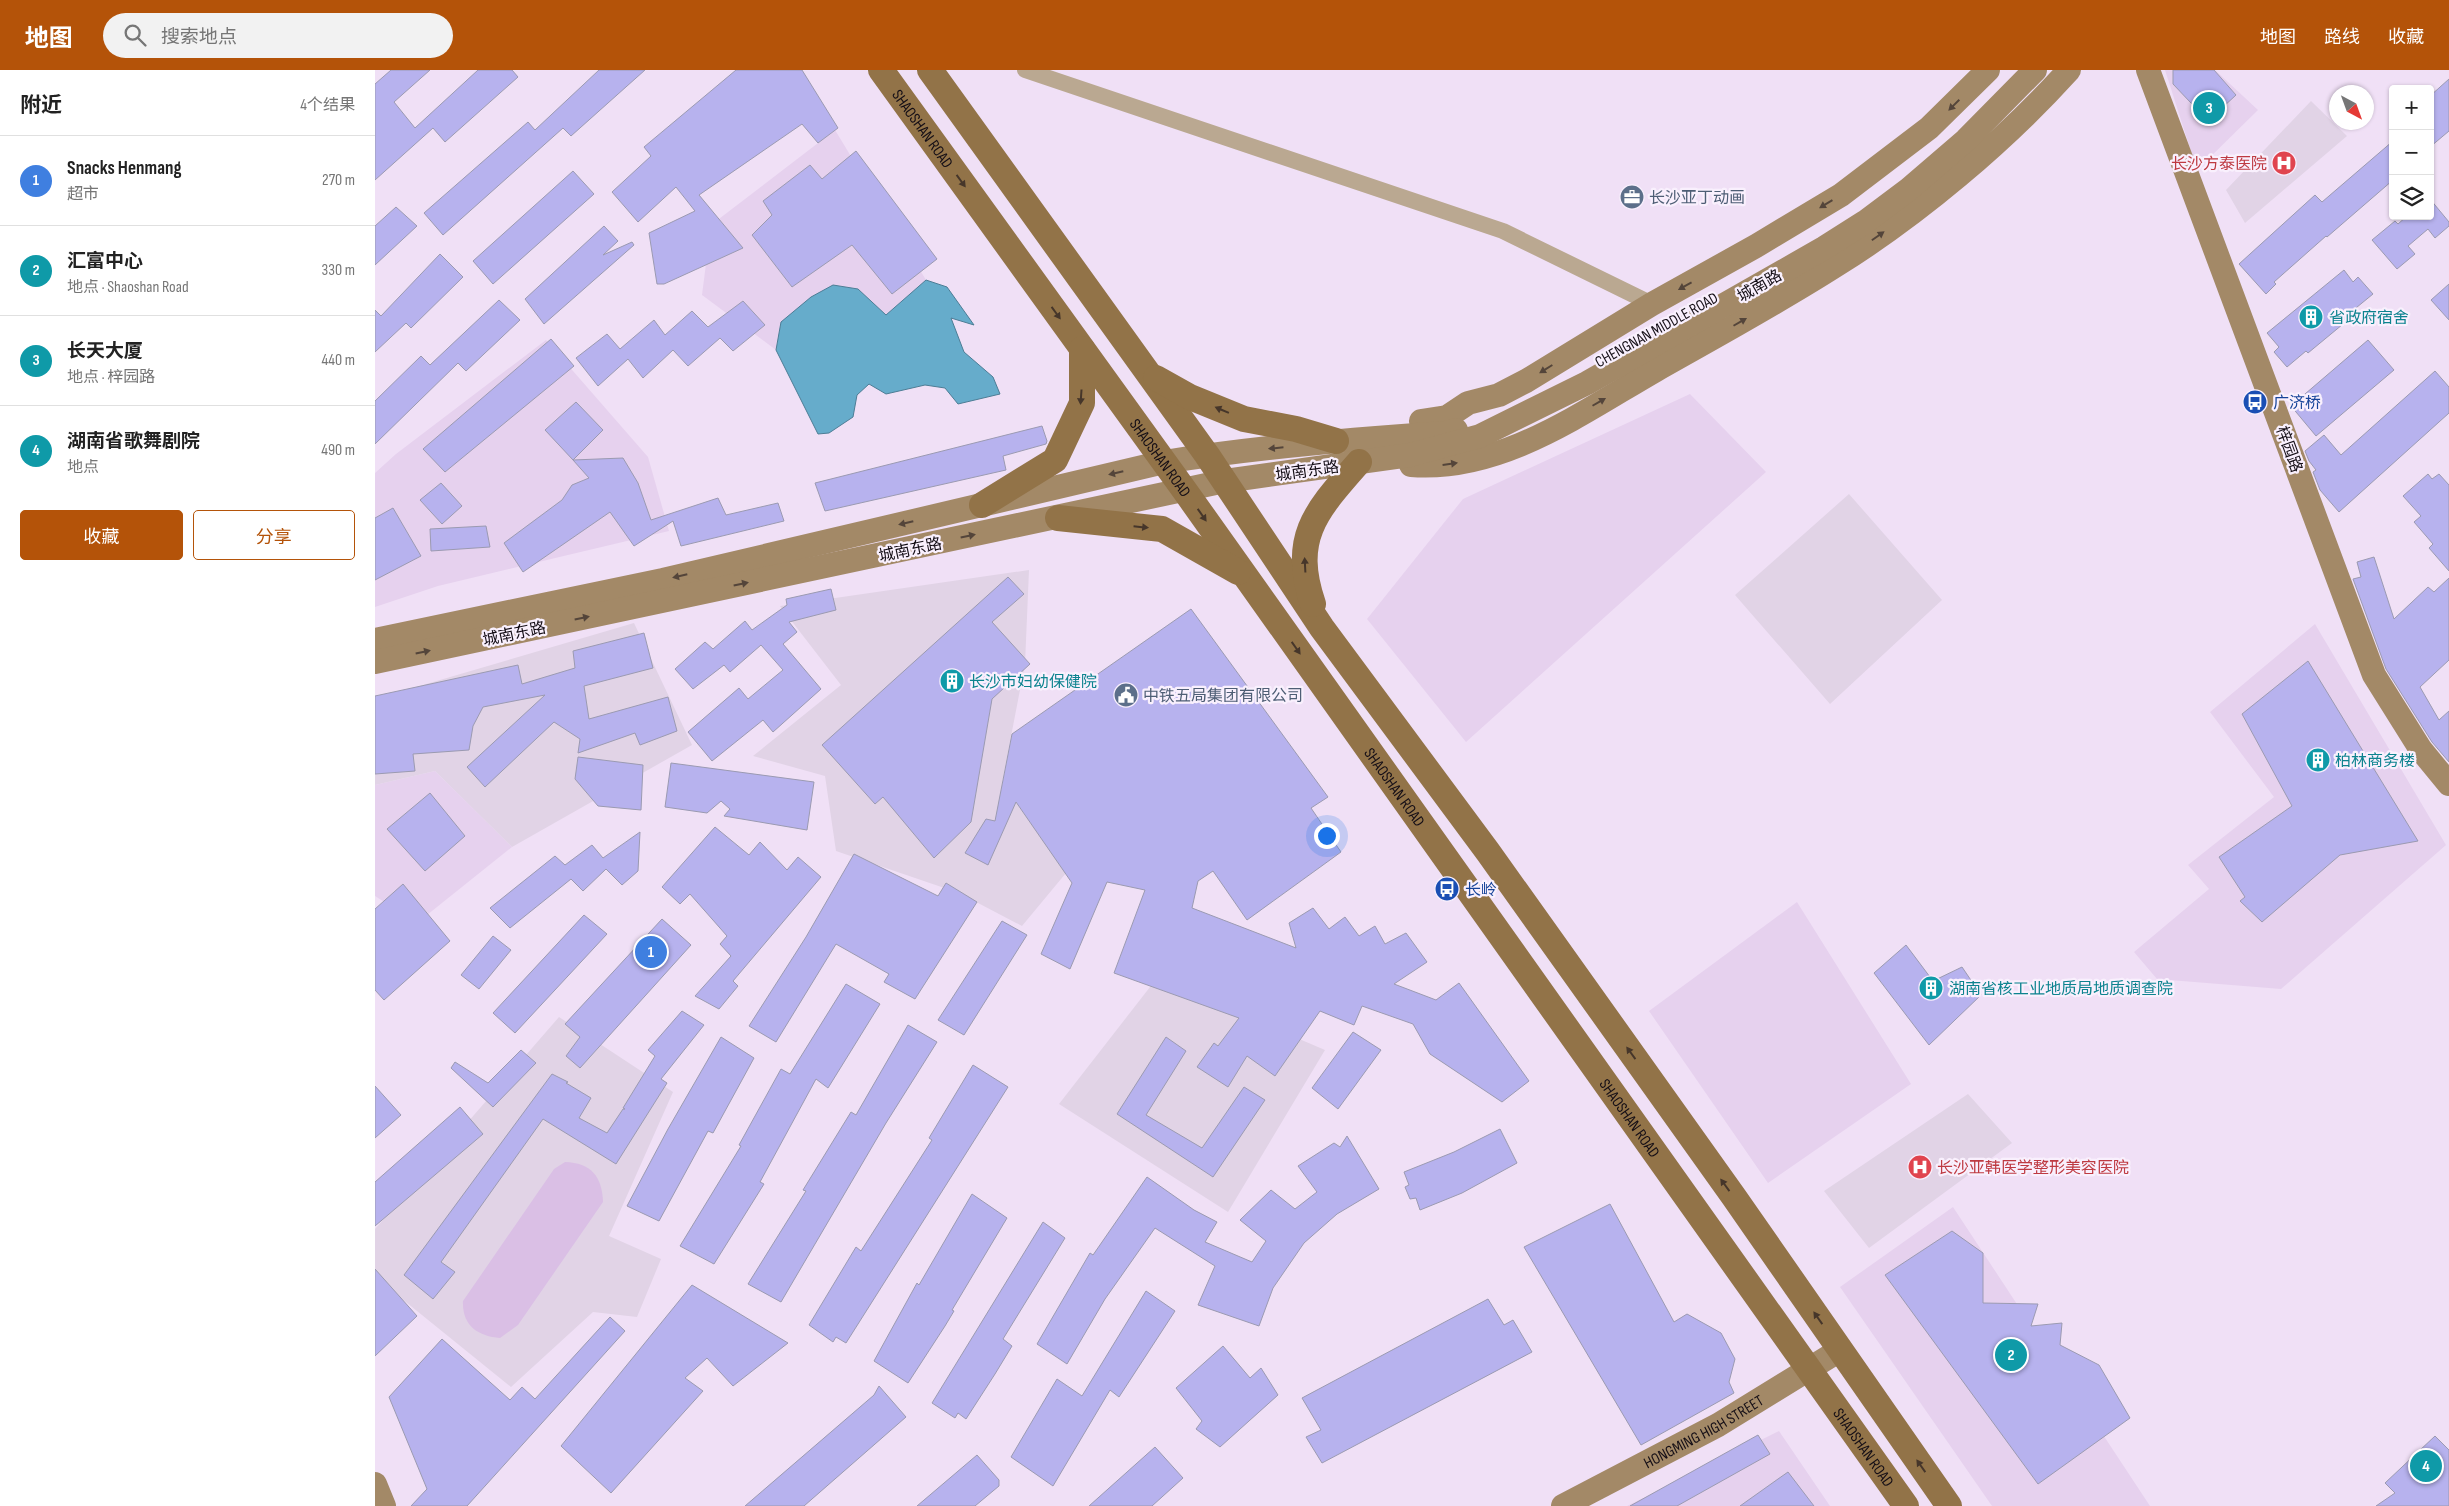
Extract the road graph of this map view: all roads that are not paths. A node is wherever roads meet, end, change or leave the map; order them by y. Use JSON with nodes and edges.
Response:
{"nodes":[{"id":1,"x":881,"y":70,"type":"edge"},
{"id":2,"x":930,"y":70,"type":"edge"},
{"id":3,"x":1025,"y":70,"type":"edge"},
{"id":4,"x":1988,"y":70,"type":"edge"},
{"id":5,"x":2013,"y":70,"type":"edge"},
{"id":6,"x":2035,"y":70,"type":"edge"},
{"id":7,"x":2069,"y":70,"type":"edge"},
{"id":8,"x":2148,"y":70,"type":"edge"},
{"id":9,"x":1652,"y":304,"type":"junction"},
{"id":10,"x":1082,"y":349,"type":"junction"},
{"id":11,"x":1146,"y":370,"type":"junction"},
{"id":12,"x":1447,"y":440,"type":"junction"},
{"id":13,"x":1354,"y":451,"type":"junction"},
{"id":14,"x":1207,"y":455,"type":"junction"},
{"id":15,"x":1164,"y":462,"type":"junction"},
{"id":16,"x":1225,"y":481,"type":"junction"},
{"id":17,"x":1185,"y":491,"type":"junction"},
{"id":18,"x":982,"y":505,"type":"junction"},
{"id":19,"x":1058,"y":518,"type":"junction"},
{"id":20,"x":1245,"y":576,"type":"junction"},
{"id":21,"x":1322,"y":628,"type":"junction"},
{"id":22,"x":375,"y":640,"type":"edge"},
{"id":23,"x":375,"y":662,"type":"edge"},
{"id":24,"x":2449,"y":784,"type":"edge"},
{"id":25,"x":1840,"y":1350,"type":"junction"},
{"id":26,"x":1810,"y":1370,"type":"junction"},
{"id":27,"x":375,"y":1484,"type":"edge"},
{"id":28,"x":385,"y":1506,"type":"edge"},
{"id":29,"x":1563,"y":1506,"type":"edge"},
{"id":30,"x":1906,"y":1506,"type":"edge"},
{"id":31,"x":1949,"y":1506,"type":"edge"}],
"edges":[{"from":1,"to":10,"type":"main road","name":"SHAOSHAN ROAD","one_way":true},
{"from":2,"to":11,"type":"main road"},
{"from":3,"to":9,"type":"street"},
{"from":4,"to":9,"type":"main road","one_way":true},
{"from":5,"to":12,"type":"main road","name":"CHENGNAN MIDDLE ROAD"},
{"from":6,"to":12,"type":"main road","name":"城南路"},
{"from":13,"to":7,"type":"main road","one_way":true},
{"from":8,"to":24,"type":"main road","name":"梓园路"},
{"from":9,"to":13,"type":"main road","one_way":true},
{"from":10,"to":15,"type":"main road","name":"SHAOSHAN ROAD"},
{"from":10,"to":18,"type":"main road","one_way":true},
{"from":13,"to":11,"type":"main road","one_way":true},
{"from":11,"to":14,"type":"main road"},
{"from":12,"to":13,"type":"main road","name":"城南东路"},
{"from":13,"to":14,"type":"main road","name":"城南东路","one_way":true},
{"from":13,"to":16,"type":"main road","name":"城南东路"},
{"from":21,"to":13,"type":"main road","one_way":true},
{"from":14,"to":15,"type":"main road","name":"城南东路"},
{"from":14,"to":16,"type":"main road"},
{"from":15,"to":17,"type":"main road","name":"SHAOSHAN ROAD"},
{"from":15,"to":18,"type":"main road","name":"城南东路","one_way":true},
{"from":16,"to":17,"type":"main road","name":"城南东路"},
{"from":16,"to":21,"type":"main road"},
{"from":17,"to":19,"type":"main road","name":"城南东路"},
{"from":17,"to":20,"type":"main road","name":"SHAOSHAN ROAD","one_way":true},
{"from":18,"to":22,"type":"main road","name":"城南东路","one_way":true},
{"from":19,"to":20,"type":"main road","one_way":true},
{"from":23,"to":19,"type":"main road","name":"城南东路","one_way":true},
{"from":20,"to":26,"type":"main road","name":"SHAOSHAN ROAD","one_way":true},
{"from":25,"to":21,"type":"main road","one_way":true},
{"from":25,"to":26,"type":"main road","name":"HONGMING HIGH STREET"},
{"from":31,"to":25,"type":"main road","one_way":true},
{"from":26,"to":29,"type":"main road","name":"HONGMING HIGH STREET"},
{"from":26,"to":30,"type":"main road","name":"SHAOSHAN ROAD"},
{"from":27,"to":28,"type":"main road"}]}
